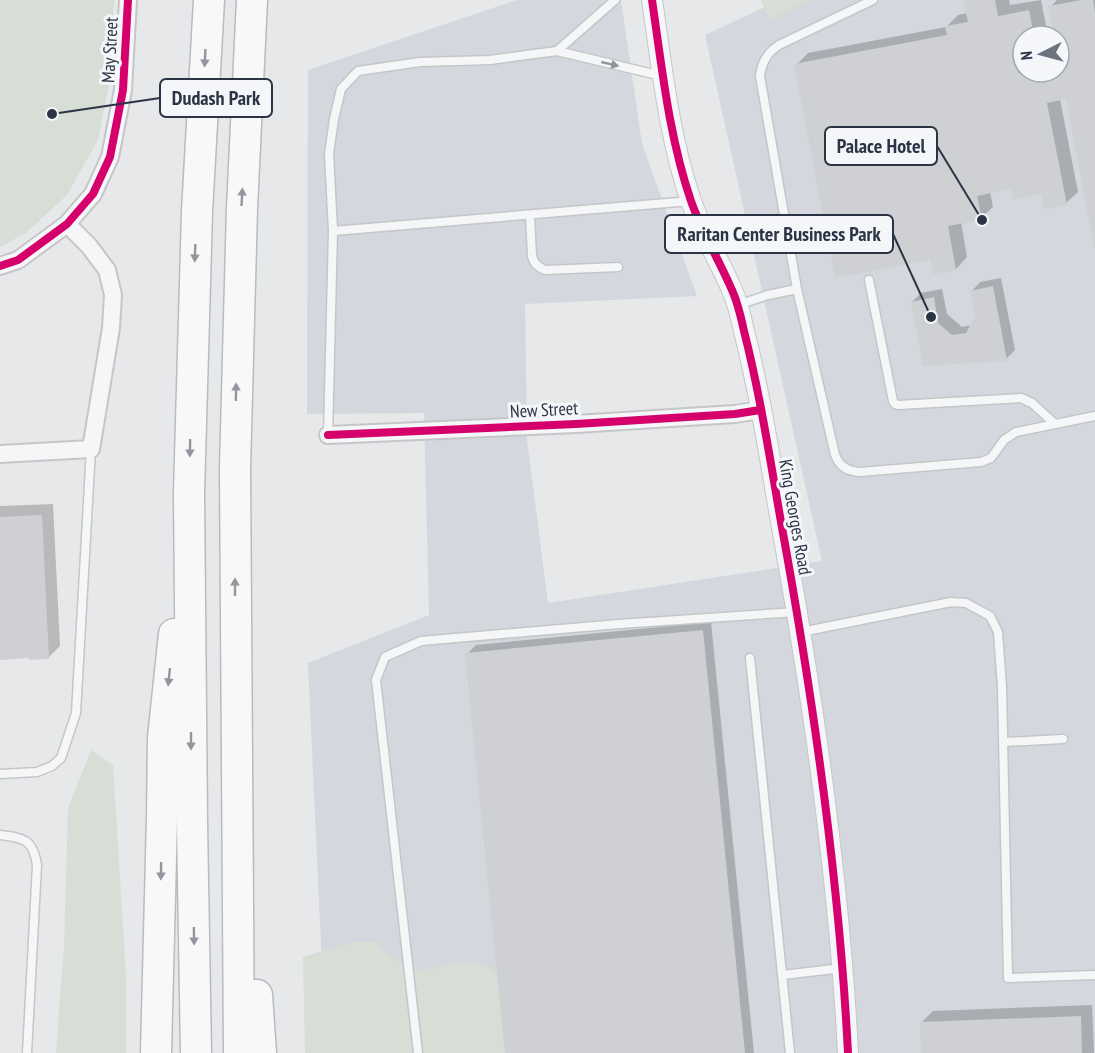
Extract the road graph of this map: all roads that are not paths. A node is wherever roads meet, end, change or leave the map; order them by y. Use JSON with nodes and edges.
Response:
{"nodes":[{"id":1,"x":128,"y":0,"type":"edge"},
{"id":2,"x":209,"y":0,"type":"edge"},
{"id":3,"x":252,"y":0,"type":"edge"},
{"id":4,"x":615,"y":0,"type":"edge"},
{"id":5,"x":652,"y":0,"type":"edge"},
{"id":6,"x":873,"y":0,"type":"edge"},
{"id":7,"x":557,"y":51,"type":"junction"},
{"id":8,"x":663,"y":77,"type":"junction"},
{"id":9,"x":691,"y":201,"type":"junction"},
{"id":10,"x":530,"y":215,"type":"junction"},
{"id":11,"x":67,"y":224,"type":"junction"},
{"id":12,"x":333,"y":231,"type":"junction"},
{"id":13,"x":0,"y":266,"type":"edge"},
{"id":14,"x":618,"y":267,"type":"dead end"},
{"id":15,"x":869,"y":280,"type":"dead end"},
{"id":16,"x":797,"y":289,"type":"junction"},
{"id":17,"x":738,"y":305,"type":"junction"},
{"id":18,"x":760,"y":410,"type":"junction"},
{"id":19,"x":1095,"y":416,"type":"edge"},
{"id":20,"x":1055,"y":424,"type":"junction"},
{"id":21,"x":328,"y":435,"type":"joint"},
{"id":22,"x":91,"y":449,"type":"junction"},
{"id":23,"x":0,"y":454,"type":"edge"},
{"id":24,"x":189,"y":493,"type":"junction"},
{"id":25,"x":797,"y":612,"type":"junction"},
{"id":26,"x":801,"y":632,"type":"junction"},
{"id":27,"x":236,"y":645,"type":"junction"},
{"id":28,"x":750,"y":658,"type":"dead end"},
{"id":29,"x":1063,"y":739,"type":"dead end"},
{"id":30,"x":1004,"y":742,"type":"junction"},
{"id":31,"x":0,"y":774,"type":"edge"},
{"id":32,"x":0,"y":835,"type":"edge"},
{"id":33,"x":843,"y":968,"type":"junction"},
{"id":34,"x":783,"y":975,"type":"junction"},
{"id":35,"x":1095,"y":975,"type":"edge"},
{"id":36,"x":27,"y":1053,"type":"edge"},
{"id":37,"x":156,"y":1053,"type":"edge"},
{"id":38,"x":196,"y":1053,"type":"edge"},
{"id":39,"x":239,"y":1053,"type":"edge"},
{"id":40,"x":261,"y":1053,"type":"edge"},
{"id":41,"x":418,"y":1053,"type":"edge"},
{"id":42,"x":790,"y":1053,"type":"edge"},
{"id":43,"x":849,"y":1053,"type":"edge"}],
"edges":[{"from":1,"to":11,"type":"street","name":"May Street"},
{"from":2,"to":24,"type":"highway","one_way":true},
{"from":27,"to":3,"type":"highway","one_way":true},
{"from":4,"to":7,"type":"lane"},
{"from":5,"to":8,"type":"street","name":"King Georges Road"},
{"from":6,"to":16,"type":"lane"},
{"from":7,"to":8,"type":"lane","one_way":true},
{"from":7,"to":12,"type":"lane"},
{"from":8,"to":9,"type":"street","name":"King Georges Road"},
{"from":9,"to":10,"type":"lane"},
{"from":9,"to":17,"type":"street","name":"King Georges Road"},
{"from":10,"to":12,"type":"lane"},
{"from":10,"to":14,"type":"lane"},
{"from":11,"to":13,"type":"street","name":"May Street"},
{"from":11,"to":22,"type":"street"},
{"from":12,"to":21,"type":"lane"},
{"from":15,"to":20,"type":"lane"},
{"from":16,"to":17,"type":"lane"},
{"from":16,"to":20,"type":"lane"},
{"from":17,"to":18,"type":"street","name":"King Georges Road"},
{"from":18,"to":21,"type":"street","name":"New Street"},
{"from":18,"to":25,"type":"street","name":"King Georges Road"},
{"from":19,"to":20,"type":"lane"},
{"from":22,"to":23,"type":"street"},
{"from":22,"to":31,"type":"lane"},
{"from":24,"to":37,"type":"highway","one_way":true},
{"from":24,"to":38,"type":"highway","one_way":true},
{"from":25,"to":26,"type":"street","name":"King Georges Road"},
{"from":25,"to":41,"type":"lane"},
{"from":26,"to":30,"type":"lane"},
{"from":26,"to":33,"type":"street","name":"King Georges Road"},
{"from":27,"to":39,"type":"highway"},
{"from":27,"to":40,"type":"highway"},
{"from":28,"to":34,"type":"lane"},
{"from":29,"to":30,"type":"lane"},
{"from":30,"to":35,"type":"lane"},
{"from":32,"to":36,"type":"lane"},
{"from":33,"to":34,"type":"lane"},
{"from":33,"to":43,"type":"street","name":"King Georges Road"},
{"from":34,"to":42,"type":"lane"}]}
